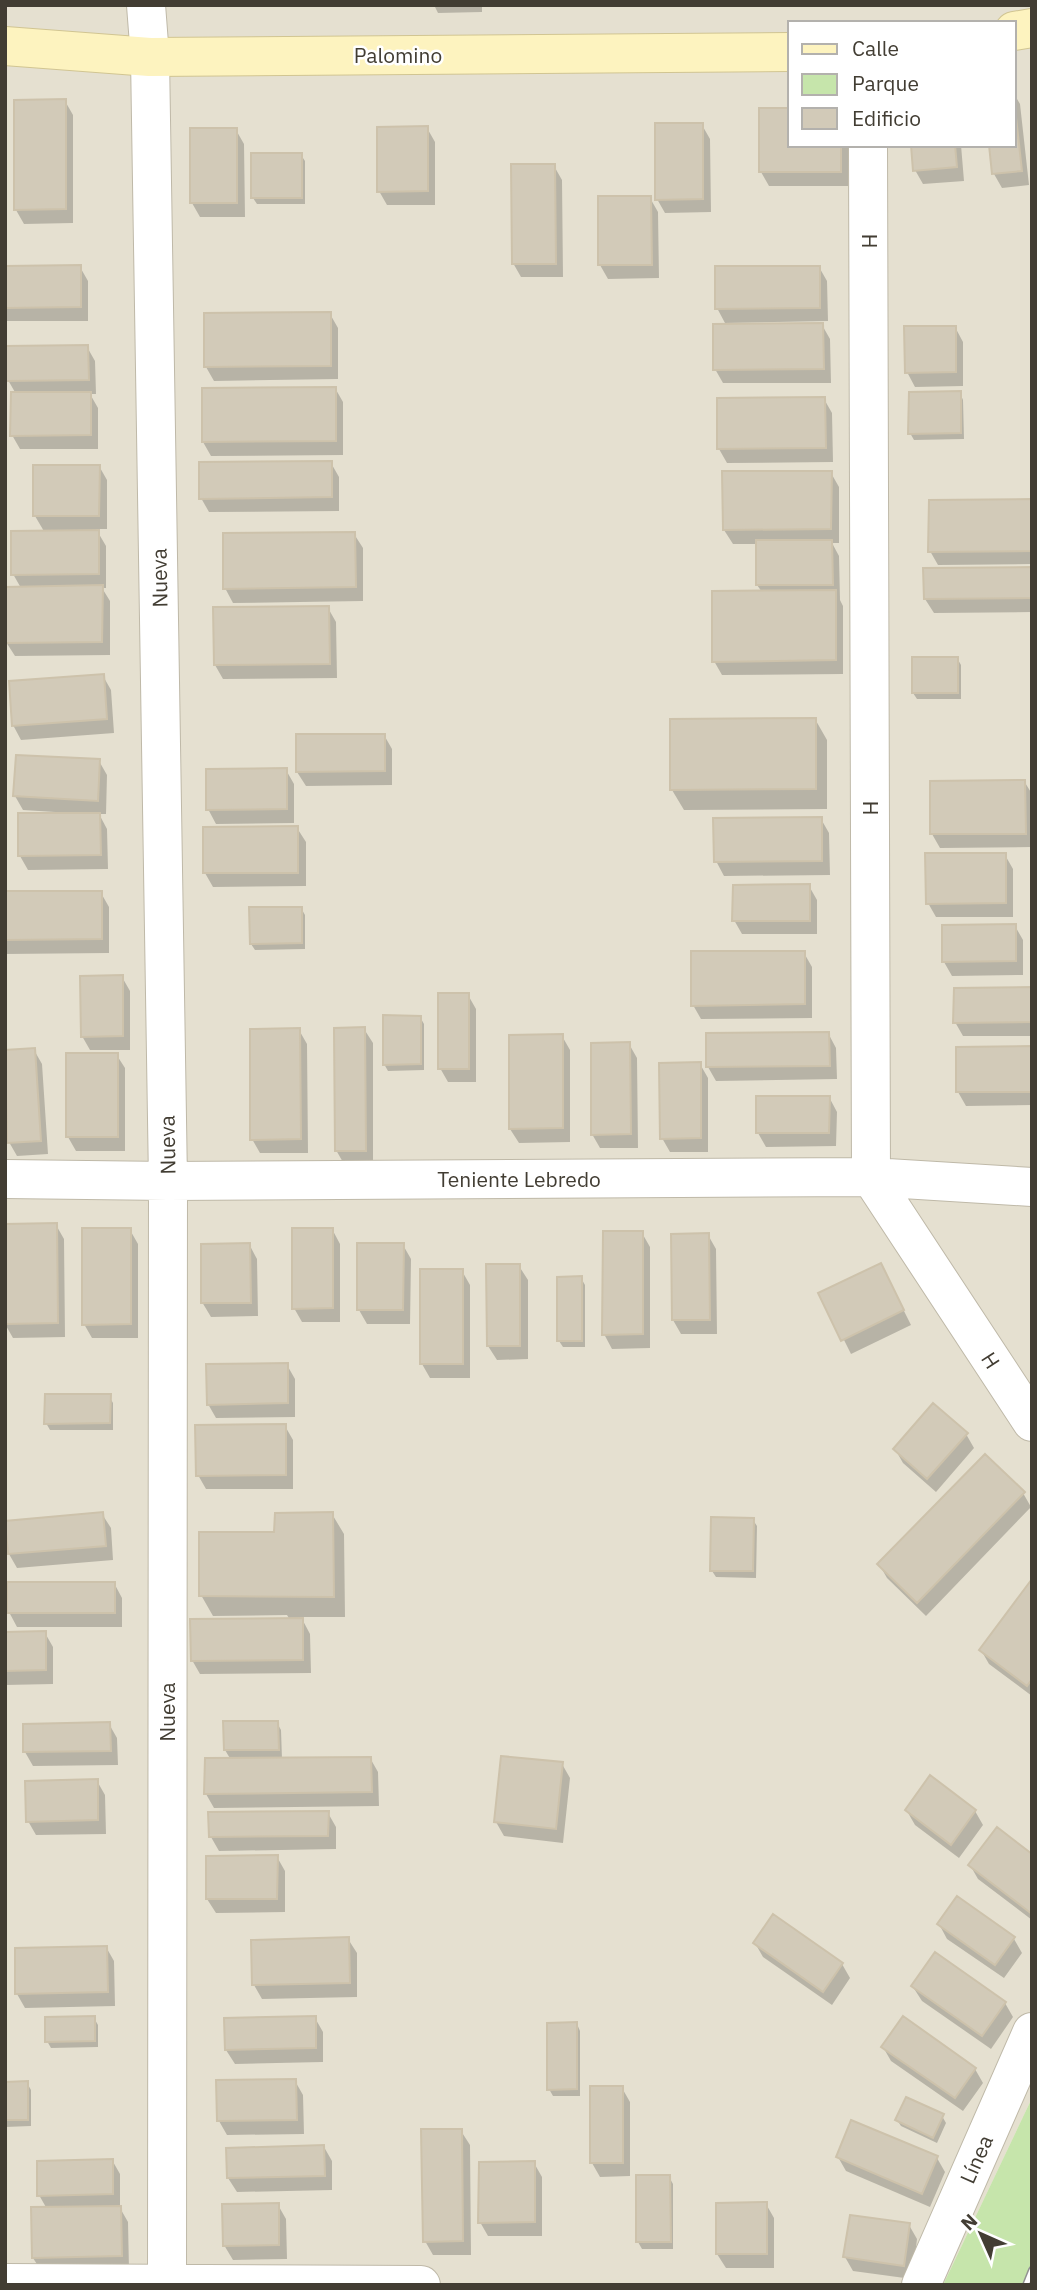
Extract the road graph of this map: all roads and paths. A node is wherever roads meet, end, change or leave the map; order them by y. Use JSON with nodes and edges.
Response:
{"nodes":[{"id":1,"x":146,"y":5,"type":"edge"},
{"id":2,"x":5,"y":46,"type":"edge"},
{"id":3,"x":788,"y":52,"type":"edge"},
{"id":4,"x":150,"y":57,"type":"junction"},
{"id":5,"x":869,"y":147,"type":"edge"},
{"id":6,"x":871,"y":1177,"type":"junction"},
{"id":7,"x":5,"y":1179,"type":"edge"},
{"id":8,"x":168,"y":1181,"type":"junction"},
{"id":9,"x":1032,"y":1187,"type":"edge"},
{"id":10,"x":1032,"y":1422,"type":"edge"},
{"id":11,"x":1032,"y":2032,"type":"edge"},
{"id":12,"x":5,"y":2283,"type":"edge"},
{"id":13,"x":167,"y":2284,"type":"edge"},
{"id":14,"x":421,"y":2285,"type":"edge"},
{"id":15,"x":920,"y":2285,"type":"edge"}],
"edges":[{"from":1,"to":4,"type":"street","name":"Nueva"},
{"from":2,"to":4,"type":"street","name":"Palomino"},
{"from":3,"to":4,"type":"street","name":"Palomino"},
{"from":4,"to":8,"type":"street","name":"Nueva"},
{"from":5,"to":6,"type":"street","name":"H"},
{"from":6,"to":8,"type":"street","name":"Teniente Lebredo"},
{"from":6,"to":9,"type":"street","name":"Teniente Lebredo"},
{"from":6,"to":10,"type":"street","name":"H"},
{"from":7,"to":8,"type":"street","name":"Teniente Lebredo"},
{"from":8,"to":13,"type":"street","name":"Nueva"},
{"from":11,"to":15,"type":"street","name":"Línea"},
{"from":12,"to":13,"type":"street"},
{"from":13,"to":14,"type":"street"}]}
